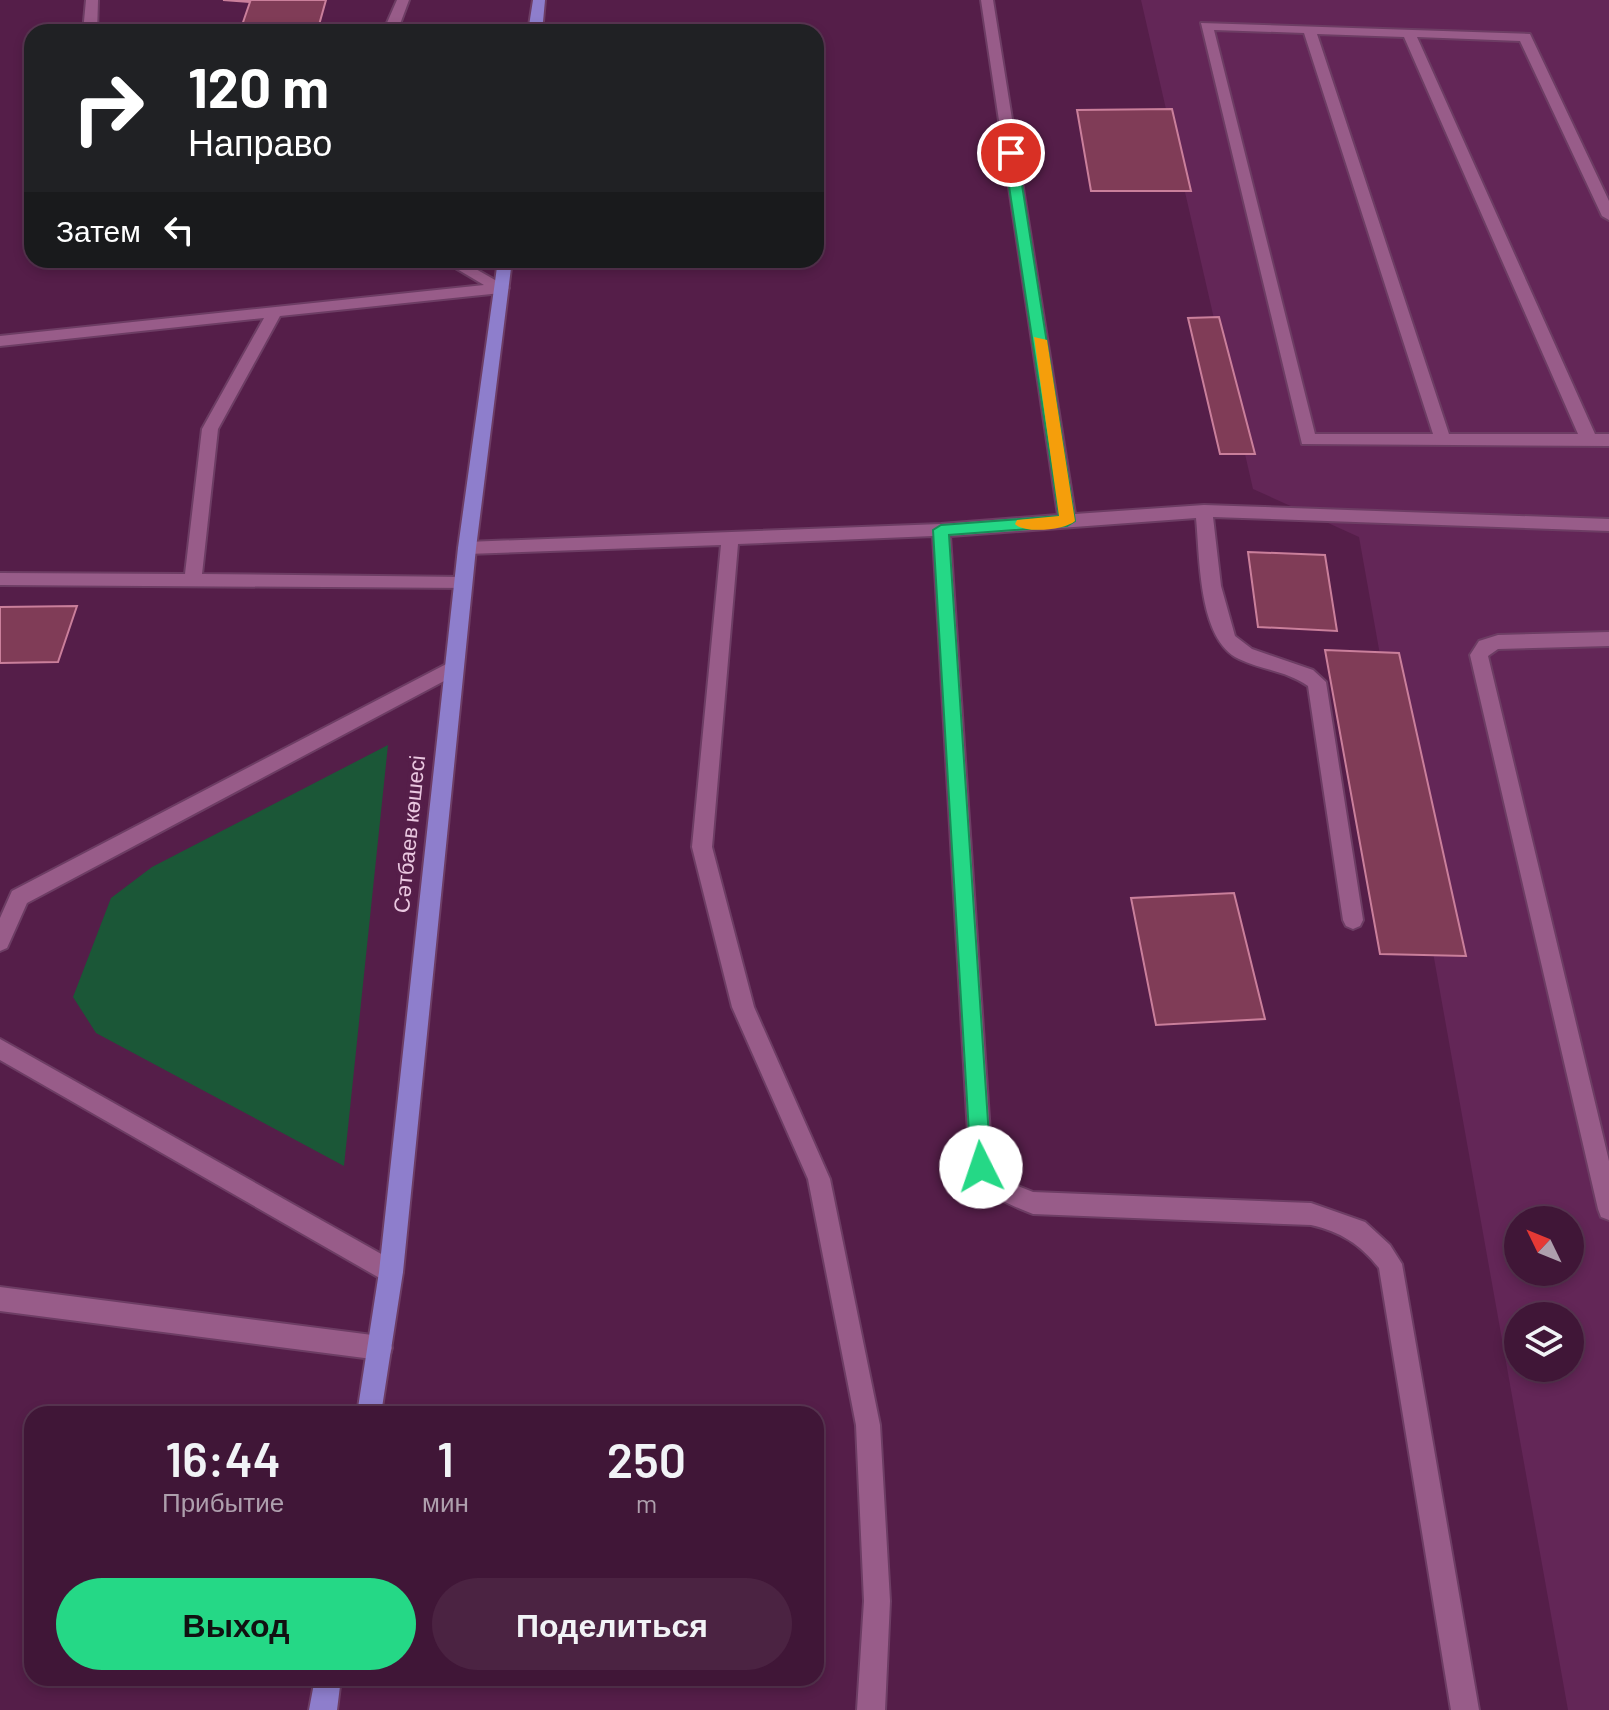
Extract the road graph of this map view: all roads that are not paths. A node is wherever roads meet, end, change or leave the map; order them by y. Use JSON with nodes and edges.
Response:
{"nodes":[{"id":1,"x":92,"y":0,"type":"edge"},
{"id":2,"x":403,"y":0,"type":"edge"},
{"id":3,"x":539,"y":0,"type":"edge"},
{"id":4,"x":987,"y":0,"type":"edge"},
{"id":5,"x":90,"y":24,"type":"edge"},
{"id":6,"x":393,"y":24,"type":"edge"},
{"id":7,"x":536,"y":24,"type":"edge"},
{"id":8,"x":1309,"y":29,"type":"junction"},
{"id":9,"x":1409,"y":33,"type":"junction"},
{"id":10,"x":1609,"y":216,"type":"edge"},
{"id":11,"x":464,"y":268,"type":"edge"},
{"id":12,"x":504,"y":268,"type":"edge"},
{"id":13,"x":501,"y":288,"type":"junction"},
{"id":14,"x":273,"y":315,"type":"junction"},
{"id":15,"x":0,"y":341,"type":"edge"},
{"id":16,"x":1589,"y":440,"type":"junction"},
{"id":17,"x":1609,"y":440,"type":"edge"},
{"id":18,"x":1443,"y":441,"type":"junction"},
{"id":19,"x":1204,"y":511,"type":"junction"},
{"id":20,"x":1067,"y":521,"type":"junction"},
{"id":21,"x":1609,"y":525,"type":"edge"},
{"id":22,"x":941,"y":530,"type":"junction"},
{"id":23,"x":730,"y":536,"type":"junction"},
{"id":24,"x":467,"y":548,"type":"junction"},
{"id":25,"x":0,"y":579,"type":"edge"},
{"id":26,"x":193,"y":580,"type":"junction"},
{"id":27,"x":463,"y":583,"type":"junction"},
{"id":28,"x":1609,"y":639,"type":"edge"},
{"id":29,"x":454,"y":667,"type":"junction"},
{"id":30,"x":1353,"y":920,"type":"dead end"},
{"id":31,"x":0,"y":942,"type":"edge"},
{"id":32,"x":0,"y":1049,"type":"edge"},
{"id":33,"x":1609,"y":1209,"type":"edge"},
{"id":34,"x":391,"y":1272,"type":"junction"},
{"id":35,"x":0,"y":1299,"type":"edge"},
{"id":36,"x":380,"y":1348,"type":"junction"},
{"id":37,"x":370,"y":1406,"type":"edge"},
{"id":38,"x":327,"y":1686,"type":"edge"},
{"id":39,"x":323,"y":1710,"type":"edge"},
{"id":40,"x":871,"y":1710,"type":"edge"},
{"id":41,"x":1465,"y":1710,"type":"edge"}],
"edges":[{"from":1,"to":5,"type":"lane"},
{"from":2,"to":6,"type":"lane"},
{"from":3,"to":7,"type":"main road"},
{"from":4,"to":20,"type":"lane"},
{"from":8,"to":9,"type":"lane"},
{"from":8,"to":18,"type":"lane"},
{"from":8,"to":18,"type":"lane"},
{"from":9,"to":10,"type":"lane"},
{"from":9,"to":16,"type":"lane"},
{"from":11,"to":13,"type":"lane"},
{"from":12,"to":13,"type":"main road","name":"Сәтбаев көшесі"},
{"from":13,"to":14,"type":"lane"},
{"from":13,"to":24,"type":"main road","name":"Сәтбаев көшесі"},
{"from":14,"to":15,"type":"lane"},
{"from":14,"to":26,"type":"lane"},
{"from":16,"to":17,"type":"lane"},
{"from":16,"to":18,"type":"lane"},
{"from":19,"to":20,"type":"lane"},
{"from":19,"to":21,"type":"lane"},
{"from":19,"to":30,"type":"lane"},
{"from":20,"to":22,"type":"lane"},
{"from":22,"to":23,"type":"lane"},
{"from":22,"to":41,"type":"lane"},
{"from":23,"to":24,"type":"lane"},
{"from":23,"to":40,"type":"lane"},
{"from":24,"to":27,"type":"main road","name":"Сәтбаев көшесі"},
{"from":25,"to":26,"type":"lane"},
{"from":26,"to":27,"type":"lane"},
{"from":27,"to":29,"type":"main road","name":"Сәтбаев көшесі"},
{"from":28,"to":33,"type":"lane"},
{"from":29,"to":31,"type":"lane"},
{"from":29,"to":34,"type":"main road","name":"Сәтбаев көшесі"},
{"from":32,"to":34,"type":"lane"},
{"from":34,"to":36,"type":"main road","name":"Сәтбаев көшесі"},
{"from":35,"to":36,"type":"lane"},
{"from":36,"to":37,"type":"main road","name":"Сәтбаев көшесі"},
{"from":38,"to":39,"type":"main road"}]}
